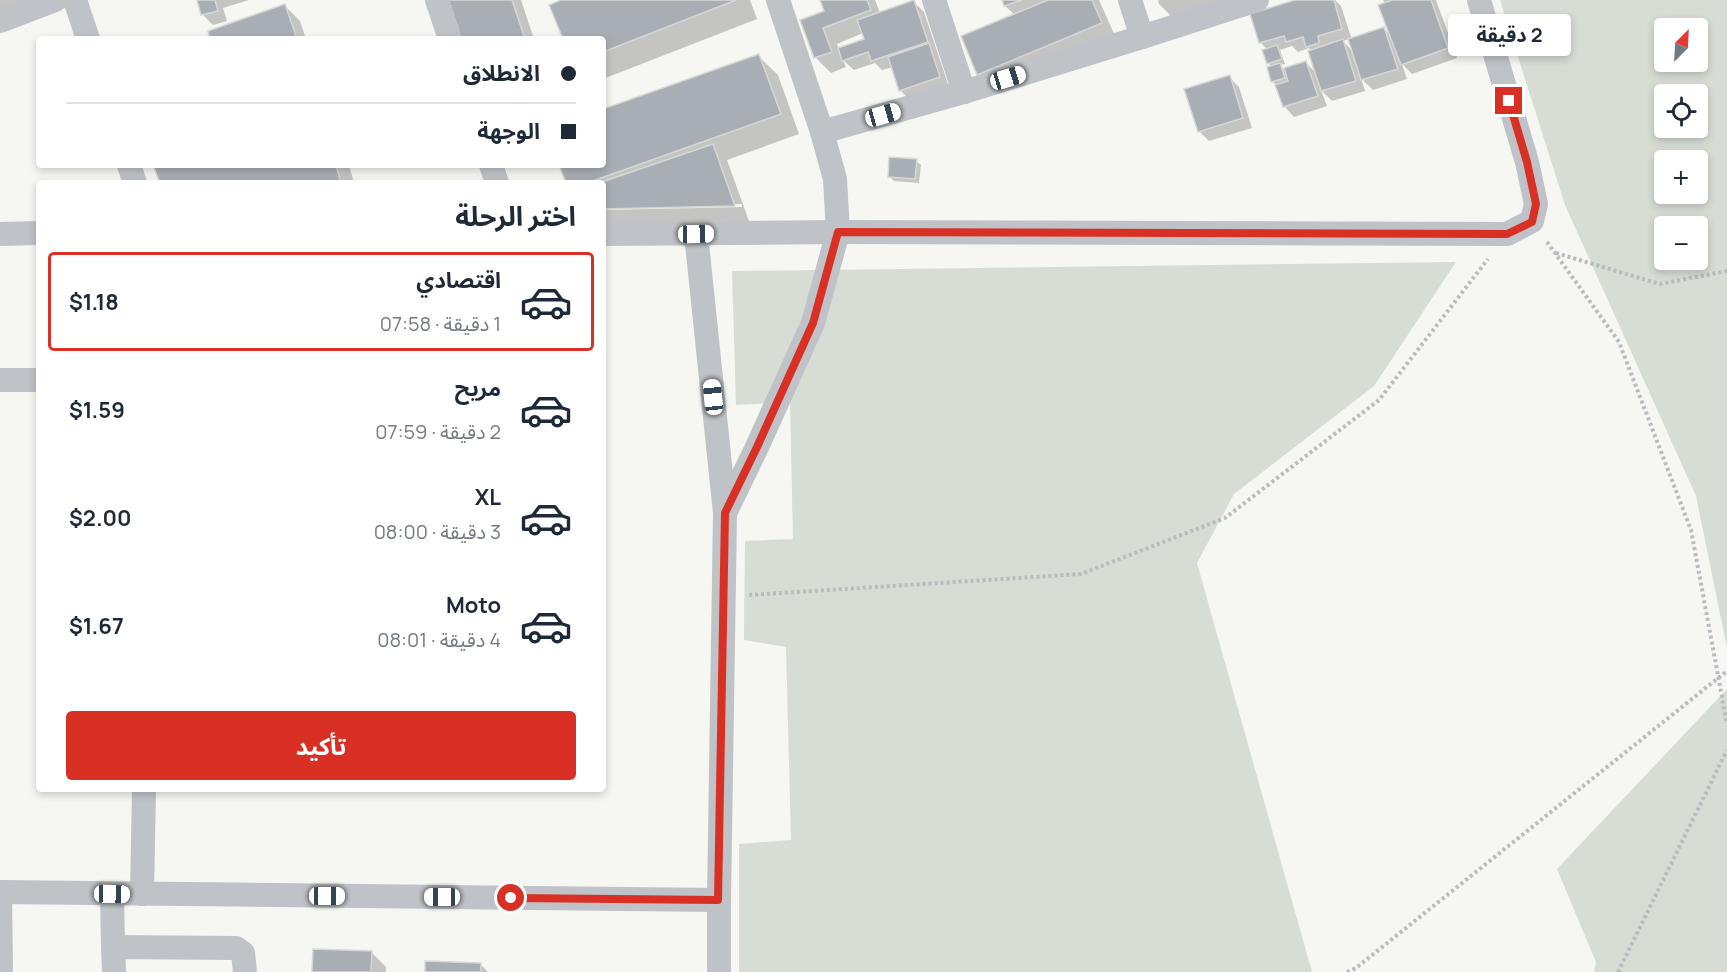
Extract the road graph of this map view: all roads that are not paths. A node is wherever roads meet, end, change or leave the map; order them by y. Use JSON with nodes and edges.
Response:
{"nodes":[{"id":1,"x":55,"y":0,"type":"edge"},
{"id":2,"x":75,"y":0,"type":"edge"},
{"id":3,"x":437,"y":0,"type":"edge"},
{"id":4,"x":777,"y":0,"type":"edge"},
{"id":5,"x":934,"y":0,"type":"edge"},
{"id":6,"x":1130,"y":0,"type":"edge"},
{"id":7,"x":1257,"y":0,"type":"edge"},
{"id":8,"x":1479,"y":0,"type":"edge"},
{"id":9,"x":0,"y":21,"type":"edge"},
{"id":10,"x":87,"y":36,"type":"edge"},
{"id":11,"x":449,"y":36,"type":"edge"},
{"id":12,"x":1142,"y":37,"type":"junction"},
{"id":13,"x":964,"y":92,"type":"junction"},
{"id":14,"x":822,"y":132,"type":"junction"},
{"id":15,"x":838,"y":232,"type":"junction"},
{"id":16,"x":36,"y":233,"type":"edge"},
{"id":17,"x":0,"y":234,"type":"edge"},
{"id":18,"x":606,"y":234,"type":"edge"},
{"id":19,"x":696,"y":234,"type":"junction"},
{"id":20,"x":0,"y":380,"type":"edge"},
{"id":21,"x":36,"y":380,"type":"edge"},
{"id":22,"x":725,"y":513,"type":"junction"},
{"id":23,"x":144,"y":792,"type":"edge"},
{"id":24,"x":0,"y":892,"type":"edge"},
{"id":25,"x":112,"y":894,"type":"junction"},
{"id":26,"x":142,"y":894,"type":"junction"},
{"id":27,"x":718,"y":900,"type":"junction"},
{"id":28,"x":113,"y":947,"type":"junction"},
{"id":29,"x":1,"y":972,"type":"edge"},
{"id":30,"x":114,"y":972,"type":"edge"},
{"id":31,"x":245,"y":972,"type":"edge"},
{"id":32,"x":719,"y":972,"type":"edge"}],
"edges":[{"from":1,"to":9,"type":"street"},
{"from":2,"to":10,"type":"street"},
{"from":3,"to":11,"type":"street"},
{"from":4,"to":14,"type":"street"},
{"from":5,"to":13,"type":"street"},
{"from":6,"to":12,"type":"street"},
{"from":7,"to":12,"type":"street"},
{"from":8,"to":15,"type":"street"},
{"from":12,"to":13,"type":"street"},
{"from":13,"to":14,"type":"street"},
{"from":14,"to":15,"type":"street"},
{"from":15,"to":19,"type":"street"},
{"from":15,"to":22,"type":"street"},
{"from":16,"to":17,"type":"street"},
{"from":18,"to":19,"type":"street"},
{"from":19,"to":22,"type":"street"},
{"from":20,"to":21,"type":"street"},
{"from":22,"to":27,"type":"street"},
{"from":23,"to":26,"type":"street"},
{"from":24,"to":25,"type":"street"},
{"from":24,"to":29,"type":"street"},
{"from":25,"to":26,"type":"street"},
{"from":25,"to":28,"type":"street"},
{"from":26,"to":27,"type":"street"},
{"from":27,"to":32,"type":"street"},
{"from":28,"to":30,"type":"street"},
{"from":28,"to":31,"type":"street"}]}
